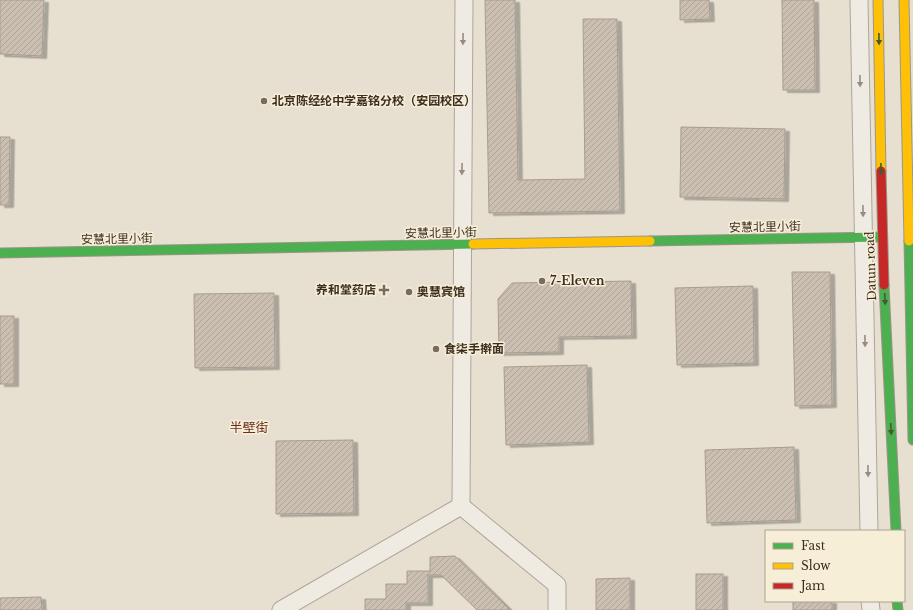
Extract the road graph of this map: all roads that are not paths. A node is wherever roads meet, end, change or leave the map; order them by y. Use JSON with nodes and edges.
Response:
{"nodes":[{"id":1,"x":464,"y":0,"type":"edge"},
{"id":2,"x":859,"y":0,"type":"edge"},
{"id":3,"x":878,"y":0,"type":"edge"},
{"id":4,"x":904,"y":0,"type":"edge"},
{"id":5,"x":882,"y":236,"type":"junction"},
{"id":6,"x":863,"y":237,"type":"junction"},
{"id":7,"x":461,"y":244,"type":"junction"},
{"id":8,"x":0,"y":253,"type":"edge"},
{"id":9,"x":913,"y":440,"type":"edge"},
{"id":10,"x":461,"y":506,"type":"junction"},
{"id":11,"x":869,"y":530,"type":"edge"},
{"id":12,"x":896,"y":530,"type":"edge"},
{"id":13,"x":281,"y":610,"type":"edge"},
{"id":14,"x":557,"y":610,"type":"edge"}],
"edges":[{"from":1,"to":7,"type":"street","one_way":true},
{"from":2,"to":6,"type":"street","one_way":true},
{"from":3,"to":5,"type":"main road","name":"Datun road","one_way":true},
{"from":4,"to":9,"type":"main road"},
{"from":5,"to":6,"type":"main road","name":"安慧北里小街"},
{"from":5,"to":12,"type":"main road","name":"Datun road","one_way":true},
{"from":6,"to":7,"type":"main road","name":"安慧北里小街"},
{"from":6,"to":11,"type":"street","one_way":true},
{"from":7,"to":8,"type":"main road","name":"安慧北里小街"},
{"from":7,"to":10,"type":"street"},
{"from":10,"to":13,"type":"street"},
{"from":10,"to":14,"type":"street"}]}
